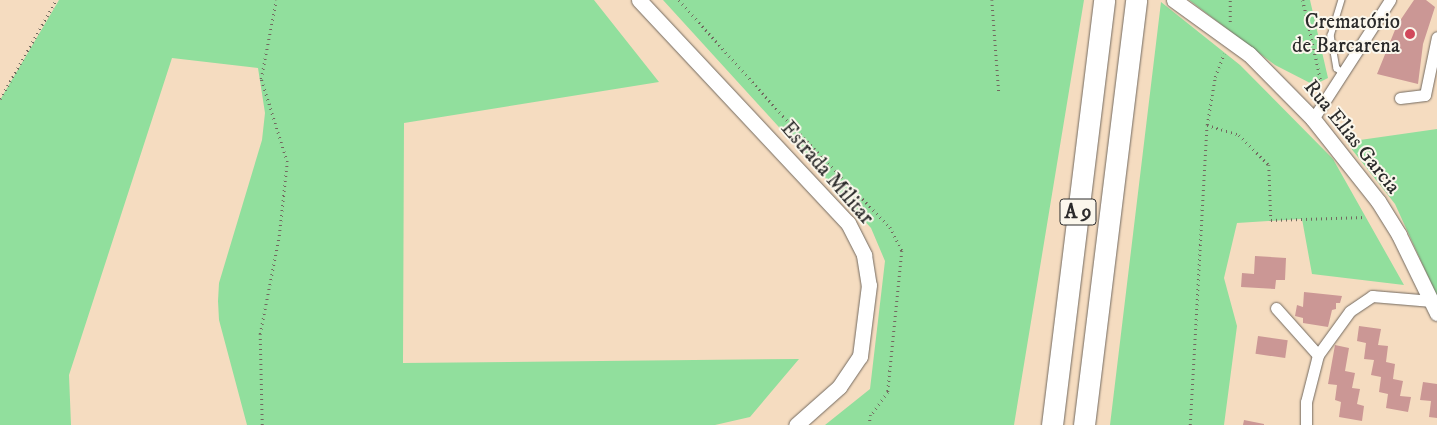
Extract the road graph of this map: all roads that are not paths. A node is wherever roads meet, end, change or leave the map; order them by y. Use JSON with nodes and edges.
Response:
{"nodes":[{"id":1,"x":639,"y":0,"type":"edge"},
{"id":2,"x":1104,"y":0,"type":"edge"},
{"id":3,"x":1136,"y":0,"type":"edge"},
{"id":4,"x":1174,"y":0,"type":"edge"},
{"id":5,"x":1342,"y":0,"type":"edge"},
{"id":6,"x":1390,"y":0,"type":"edge"},
{"id":7,"x":1437,"y":37,"type":"edge"},
{"id":8,"x":1343,"y":74,"type":"junction"},
{"id":9,"x":1400,"y":98,"type":"dead end"},
{"id":10,"x":1313,"y":119,"type":"junction"},
{"id":11,"x":1434,"y":307,"type":"edge"},
{"id":12,"x":1276,"y":308,"type":"dead end"},
{"id":13,"x":1318,"y":354,"type":"junction"},
{"id":14,"x":796,"y":425,"type":"edge"},
{"id":15,"x":1052,"y":425,"type":"edge"},
{"id":16,"x":1084,"y":425,"type":"edge"},
{"id":17,"x":1306,"y":425,"type":"edge"}],
"edges":[{"from":1,"to":14,"type":"street","name":"Estrada Militar"},
{"from":2,"to":15,"type":"highway","number":"A 9"},
{"from":3,"to":16,"type":"highway","number":"A 9"},
{"from":4,"to":10,"type":"street","name":"Rua Elias Garcia"},
{"from":5,"to":8,"type":"lane"},
{"from":6,"to":8,"type":"street"},
{"from":7,"to":9,"type":"street"},
{"from":8,"to":10,"type":"street"},
{"from":10,"to":11,"type":"street","name":"Rua Elias Garcia"},
{"from":11,"to":13,"type":"street"},
{"from":12,"to":13,"type":"street"},
{"from":13,"to":17,"type":"street"}]}
